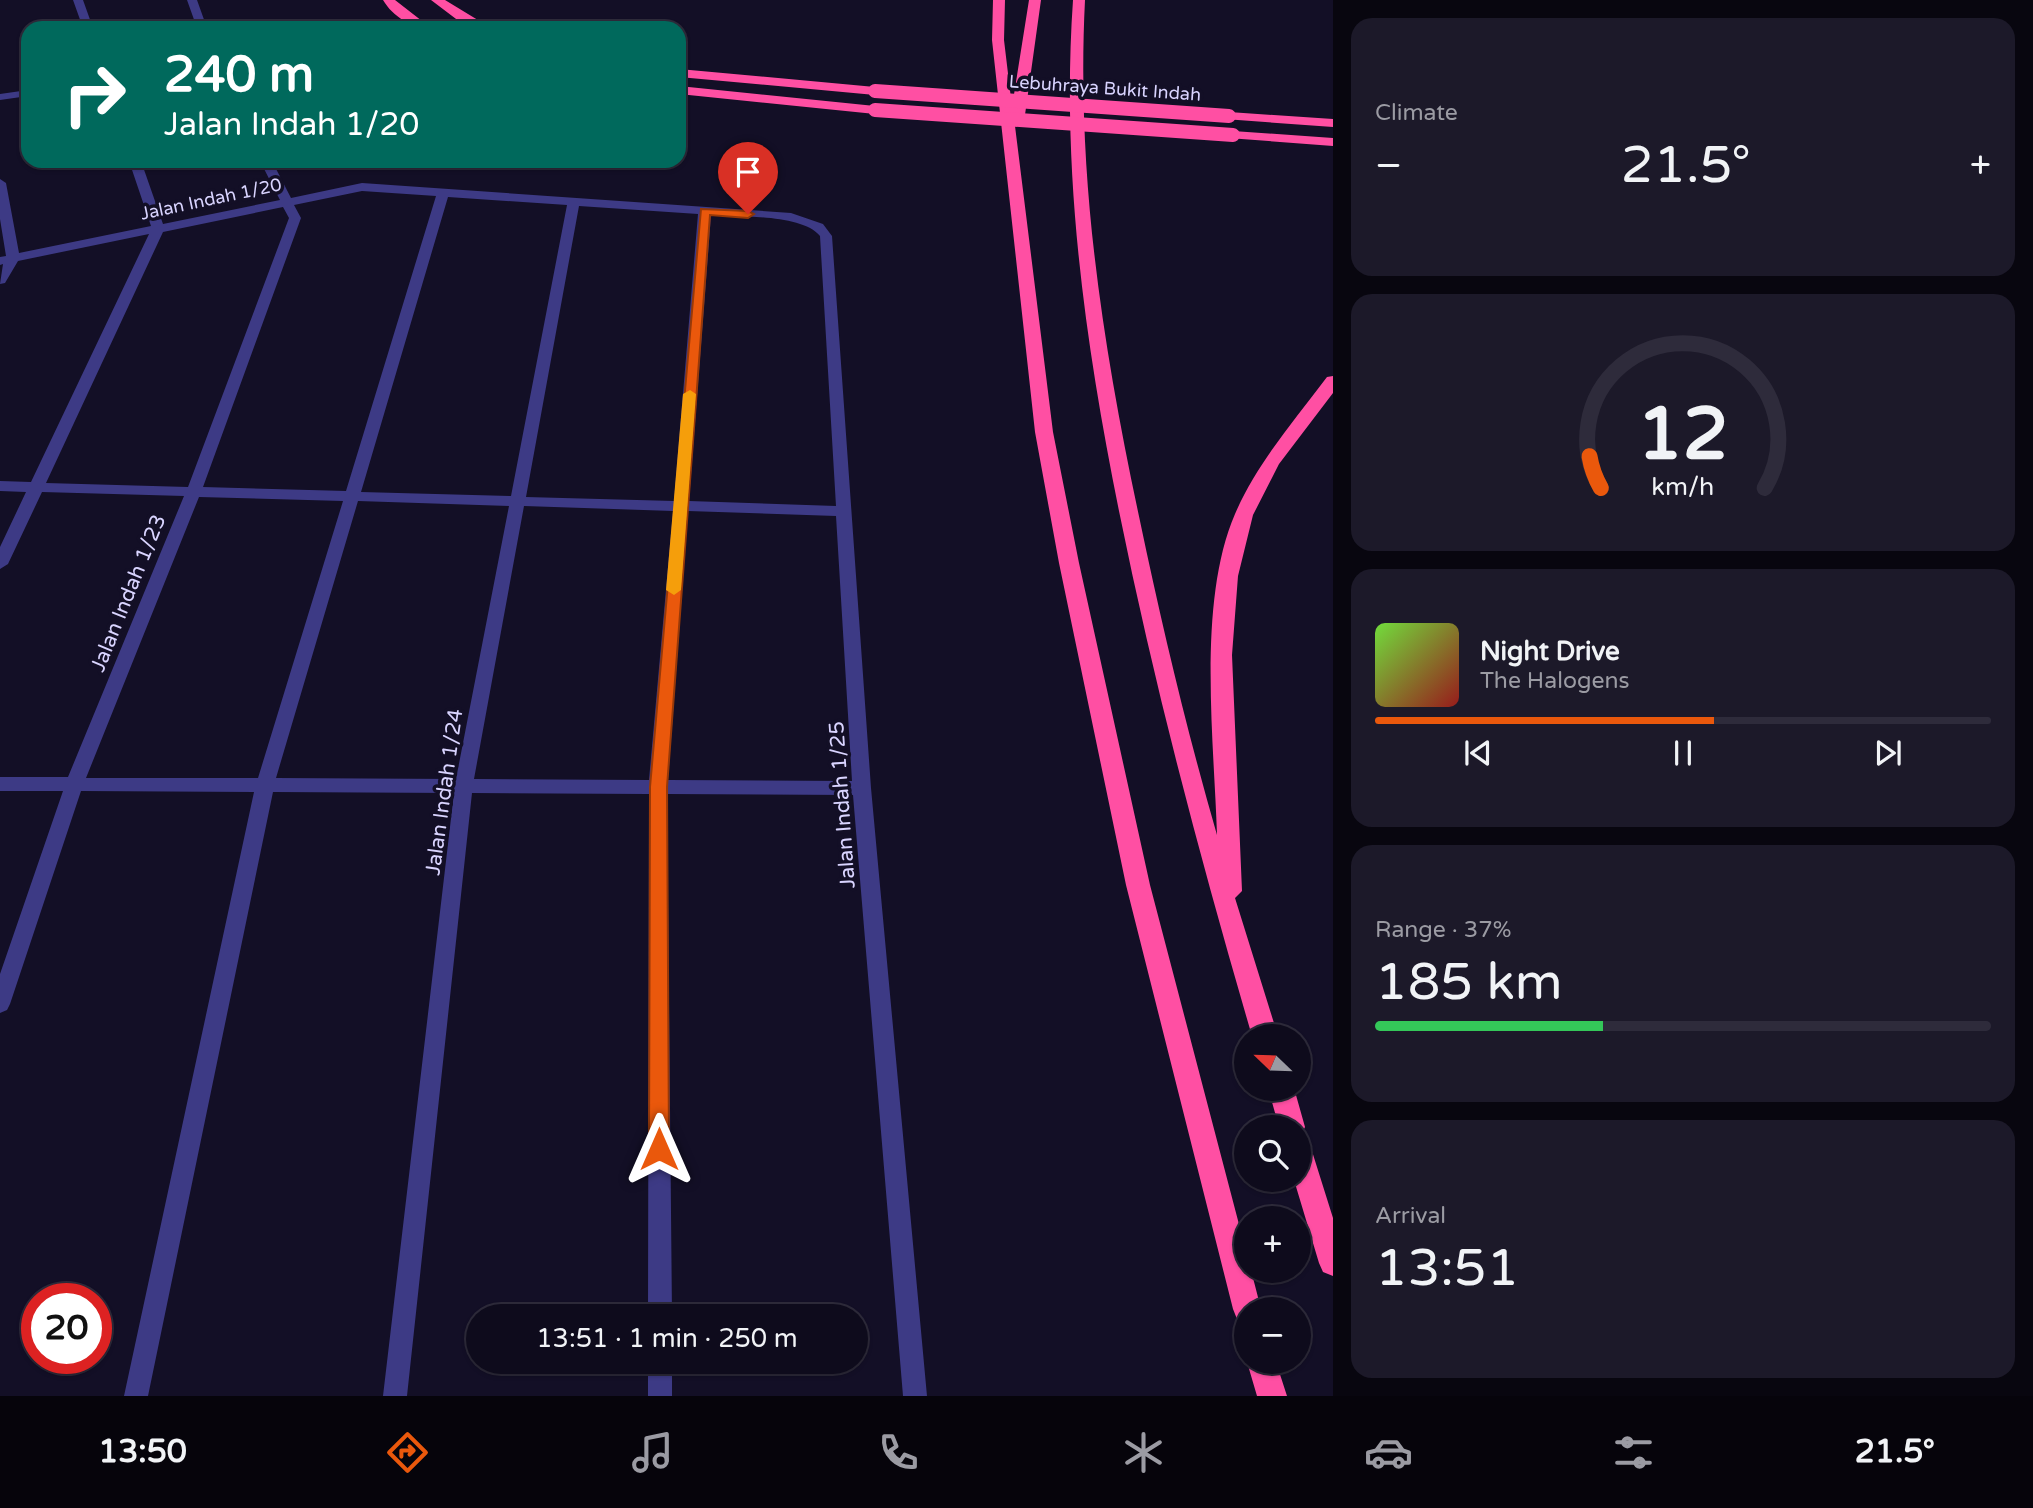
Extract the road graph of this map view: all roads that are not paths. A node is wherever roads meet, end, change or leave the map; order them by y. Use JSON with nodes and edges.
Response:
{"nodes":[{"id":1,"x":78,"y":0,"type":"edge"},
{"id":2,"x":192,"y":0,"type":"edge"},
{"id":3,"x":389,"y":0,"type":"edge"},
{"id":4,"x":437,"y":0,"type":"edge"},
{"id":5,"x":999,"y":0,"type":"edge"},
{"id":6,"x":1035,"y":0,"type":"edge"},
{"id":7,"x":1079,"y":0,"type":"edge"},
{"id":8,"x":86,"y":21,"type":"edge"},
{"id":9,"x":200,"y":21,"type":"edge"},
{"id":10,"x":414,"y":21,"type":"edge"},
{"id":11,"x":467,"y":21,"type":"edge"},
{"id":12,"x":686,"y":74,"type":"edge"},
{"id":13,"x":686,"y":91,"type":"edge"},
{"id":14,"x":21,"y":94,"type":"edge"},
{"id":15,"x":0,"y":97,"type":"edge"},
{"id":16,"x":1333,"y":123,"type":"edge"},
{"id":17,"x":1333,"y":142,"type":"edge"},
{"id":18,"x":1012,"y":156,"type":"junction"},
{"id":19,"x":137,"y":168,"type":"edge"},
{"id":20,"x":270,"y":168,"type":"edge"},
{"id":21,"x":0,"y":183,"type":"edge"},
{"id":22,"x":443,"y":193,"type":"junction"},
{"id":23,"x":574,"y":200,"type":"junction"},
{"id":24,"x":287,"y":201,"type":"junction"},
{"id":25,"x":705,"y":211,"type":"junction"},
{"id":26,"x":807,"y":221,"type":"joint"},
{"id":27,"x":158,"y":228,"type":"junction"},
{"id":28,"x":7,"y":259,"type":"edge"},
{"id":29,"x":0,"y":280,"type":"edge"},
{"id":30,"x":1333,"y":381,"type":"edge"},
{"id":31,"x":0,"y":486,"type":"edge"},
{"id":32,"x":37,"y":487,"type":"junction"},
{"id":33,"x":194,"y":491,"type":"junction"},
{"id":34,"x":351,"y":496,"type":"junction"},
{"id":35,"x":519,"y":501,"type":"junction"},
{"id":36,"x":680,"y":506,"type":"junction"},
{"id":37,"x":846,"y":512,"type":"junction"},
{"id":38,"x":0,"y":564,"type":"edge"},
{"id":39,"x":0,"y":784,"type":"edge"},
{"id":40,"x":74,"y":785,"type":"junction"},
{"id":41,"x":265,"y":785,"type":"junction"},
{"id":42,"x":464,"y":786,"type":"junction"},
{"id":43,"x":659,"y":787,"type":"junction"},
{"id":44,"x":862,"y":788,"type":"junction"},
{"id":45,"x":1230,"y":919,"type":"junction"},
{"id":46,"x":0,"y":1004,"type":"edge"},
{"id":47,"x":1261,"y":1024,"type":"edge"},
{"id":48,"x":1311,"y":1191,"type":"edge"},
{"id":49,"x":1333,"y":1263,"type":"edge"},
{"id":50,"x":1244,"y":1297,"type":"edge"},
{"id":51,"x":660,"y":1304,"type":"edge"},
{"id":52,"x":660,"y":1374,"type":"edge"},
{"id":53,"x":1266,"y":1374,"type":"edge"},
{"id":54,"x":136,"y":1396,"type":"edge"},
{"id":55,"x":395,"y":1396,"type":"edge"},
{"id":56,"x":660,"y":1396,"type":"edge"},
{"id":57,"x":915,"y":1396,"type":"edge"},
{"id":58,"x":1272,"y":1396,"type":"edge"}],
"edges":[{"from":1,"to":8,"type":"street"},
{"from":2,"to":9,"type":"street"},
{"from":3,"to":10,"type":"highway"},
{"from":4,"to":11,"type":"highway"},
{"from":5,"to":18,"type":"highway"},
{"from":6,"to":18,"type":"highway"},
{"from":7,"to":45,"type":"highway"},
{"from":12,"to":16,"type":"highway","name":"Lebuhraya Bukit Indah","bridge":true},
{"from":13,"to":17,"type":"highway","name":"Lebuhraya Bukit Indah","bridge":true},
{"from":14,"to":15,"type":"street"},
{"from":18,"to":50,"type":"highway"},
{"from":19,"to":27,"type":"street"},
{"from":20,"to":24,"type":"street"},
{"from":21,"to":28,"type":"street"},
{"from":22,"to":23,"type":"street","name":"Jalan Indah 1/20"},
{"from":22,"to":24,"type":"street","name":"Jalan Indah 1/20"},
{"from":22,"to":34,"type":"street"},
{"from":23,"to":25,"type":"street","name":"Jalan Indah 1/20"},
{"from":23,"to":35,"type":"street","name":"Jalan Indah 1/24"},
{"from":24,"to":27,"type":"street","name":"Jalan Indah 1/20"},
{"from":24,"to":33,"type":"street","name":"Jalan Indah 1/23"},
{"from":25,"to":26,"type":"street","name":"Jalan Indah 1/20"},
{"from":25,"to":36,"type":"street"},
{"from":26,"to":37,"type":"street","name":"Jalan Indah 1/25"},
{"from":27,"to":28,"type":"street","name":"Jalan Indah 1/20"},
{"from":27,"to":32,"type":"street"},
{"from":28,"to":29,"type":"street"},
{"from":30,"to":45,"type":"highway"},
{"from":31,"to":32,"type":"street"},
{"from":32,"to":33,"type":"street"},
{"from":32,"to":38,"type":"street"},
{"from":33,"to":34,"type":"street"},
{"from":33,"to":40,"type":"street","name":"Jalan Indah 1/23"},
{"from":34,"to":35,"type":"street"},
{"from":34,"to":41,"type":"street"},
{"from":35,"to":36,"type":"street"},
{"from":35,"to":42,"type":"street","name":"Jalan Indah 1/24"},
{"from":36,"to":37,"type":"street"},
{"from":36,"to":43,"type":"street"},
{"from":37,"to":44,"type":"street","name":"Jalan Indah 1/25"},
{"from":39,"to":40,"type":"street"},
{"from":40,"to":41,"type":"street"},
{"from":40,"to":46,"type":"street","name":"Jalan Indah 1/23"},
{"from":41,"to":42,"type":"street"},
{"from":41,"to":54,"type":"street"},
{"from":42,"to":43,"type":"street"},
{"from":42,"to":55,"type":"street","name":"Jalan Indah 1/24"},
{"from":43,"to":44,"type":"street"},
{"from":43,"to":51,"type":"street"},
{"from":44,"to":57,"type":"street","name":"Jalan Indah 1/25"},
{"from":45,"to":47,"type":"highway"},
{"from":48,"to":49,"type":"highway"},
{"from":52,"to":56,"type":"street"},
{"from":53,"to":58,"type":"highway"}]}
